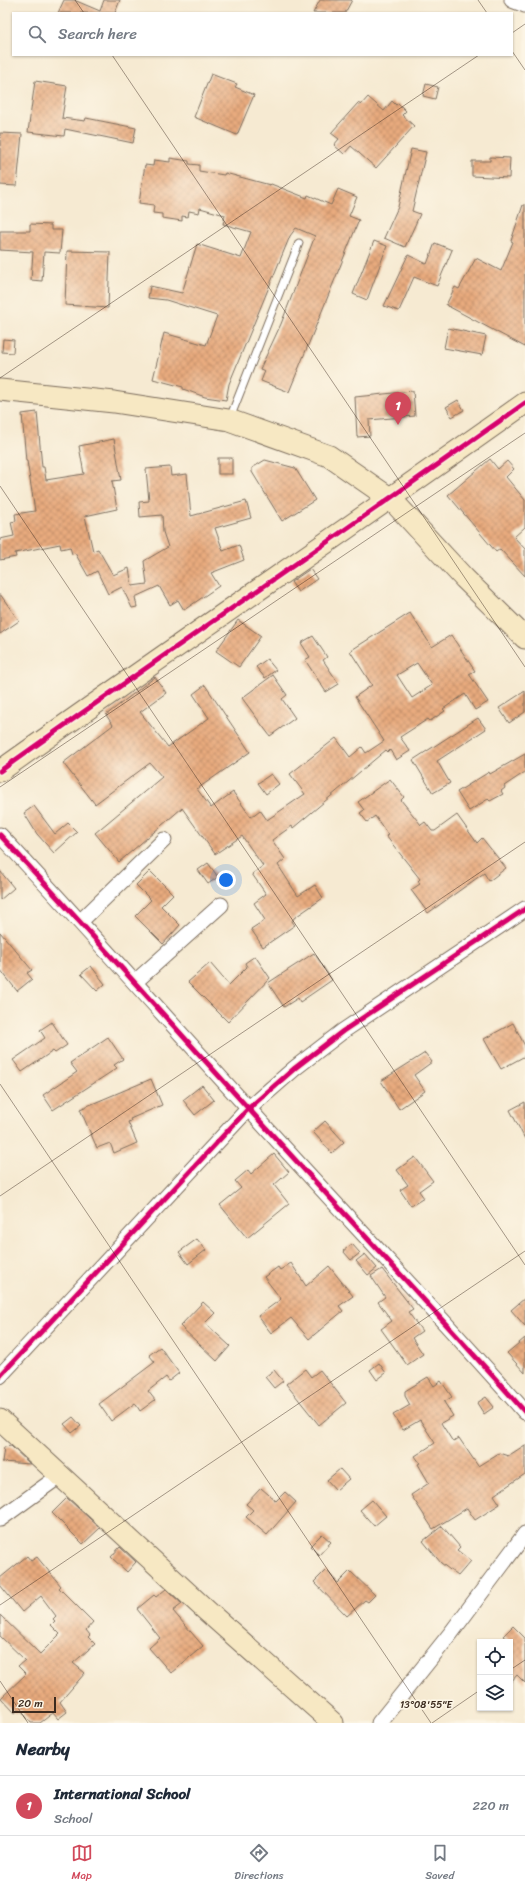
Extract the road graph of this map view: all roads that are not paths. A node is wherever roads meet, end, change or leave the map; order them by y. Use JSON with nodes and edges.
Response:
{"nodes":[{"id":1,"x":512,"y":0,"type":"edge"},
{"id":2,"x":525,"y":5,"type":"edge"},
{"id":3,"x":299,"y":243,"type":"dead end"},
{"id":4,"x":0,"y":390,"type":"edge"},
{"id":5,"x":525,"y":403,"type":"edge"},
{"id":6,"x":229,"y":420,"type":"junction"},
{"id":7,"x":390,"y":499,"type":"junction"},
{"id":8,"x":525,"y":638,"type":"edge"},
{"id":9,"x":0,"y":771,"type":"edge"},
{"id":10,"x":0,"y":835,"type":"edge"},
{"id":11,"x":164,"y":840,"type":"dead end"},
{"id":12,"x":221,"y":905,"type":"dead end"},
{"id":13,"x":525,"y":909,"type":"edge"},
{"id":14,"x":81,"y":921,"type":"junction"},
{"id":15,"x":135,"y":982,"type":"junction"},
{"id":16,"x":248,"y":1109,"type":"junction"},
{"id":17,"x":0,"y":1376,"type":"edge"},
{"id":18,"x":525,"y":1412,"type":"edge"},
{"id":19,"x":0,"y":1420,"type":"edge"},
{"id":20,"x":62,"y":1474,"type":"junction"},
{"id":21,"x":0,"y":1519,"type":"edge"},
{"id":22,"x":525,"y":1534,"type":"edge"},
{"id":23,"x":333,"y":1723,"type":"edge"},
{"id":24,"x":379,"y":1723,"type":"edge"}],
"edges":[{"from":1,"to":2,"type":"street"},
{"from":3,"to":6,"type":"lane"},
{"from":4,"to":6,"type":"street"},
{"from":5,"to":7,"type":"street"},
{"from":6,"to":7,"type":"street"},
{"from":7,"to":8,"type":"street"},
{"from":7,"to":9,"type":"street"},
{"from":10,"to":14,"type":"street"},
{"from":11,"to":14,"type":"street"},
{"from":12,"to":15,"type":"street"},
{"from":13,"to":16,"type":"street"},
{"from":14,"to":15,"type":"street"},
{"from":15,"to":16,"type":"street"},
{"from":16,"to":17,"type":"street"},
{"from":16,"to":18,"type":"street"},
{"from":19,"to":20,"type":"street"},
{"from":20,"to":21,"type":"street"},
{"from":20,"to":23,"type":"street"},
{"from":22,"to":24,"type":"street"}]}
